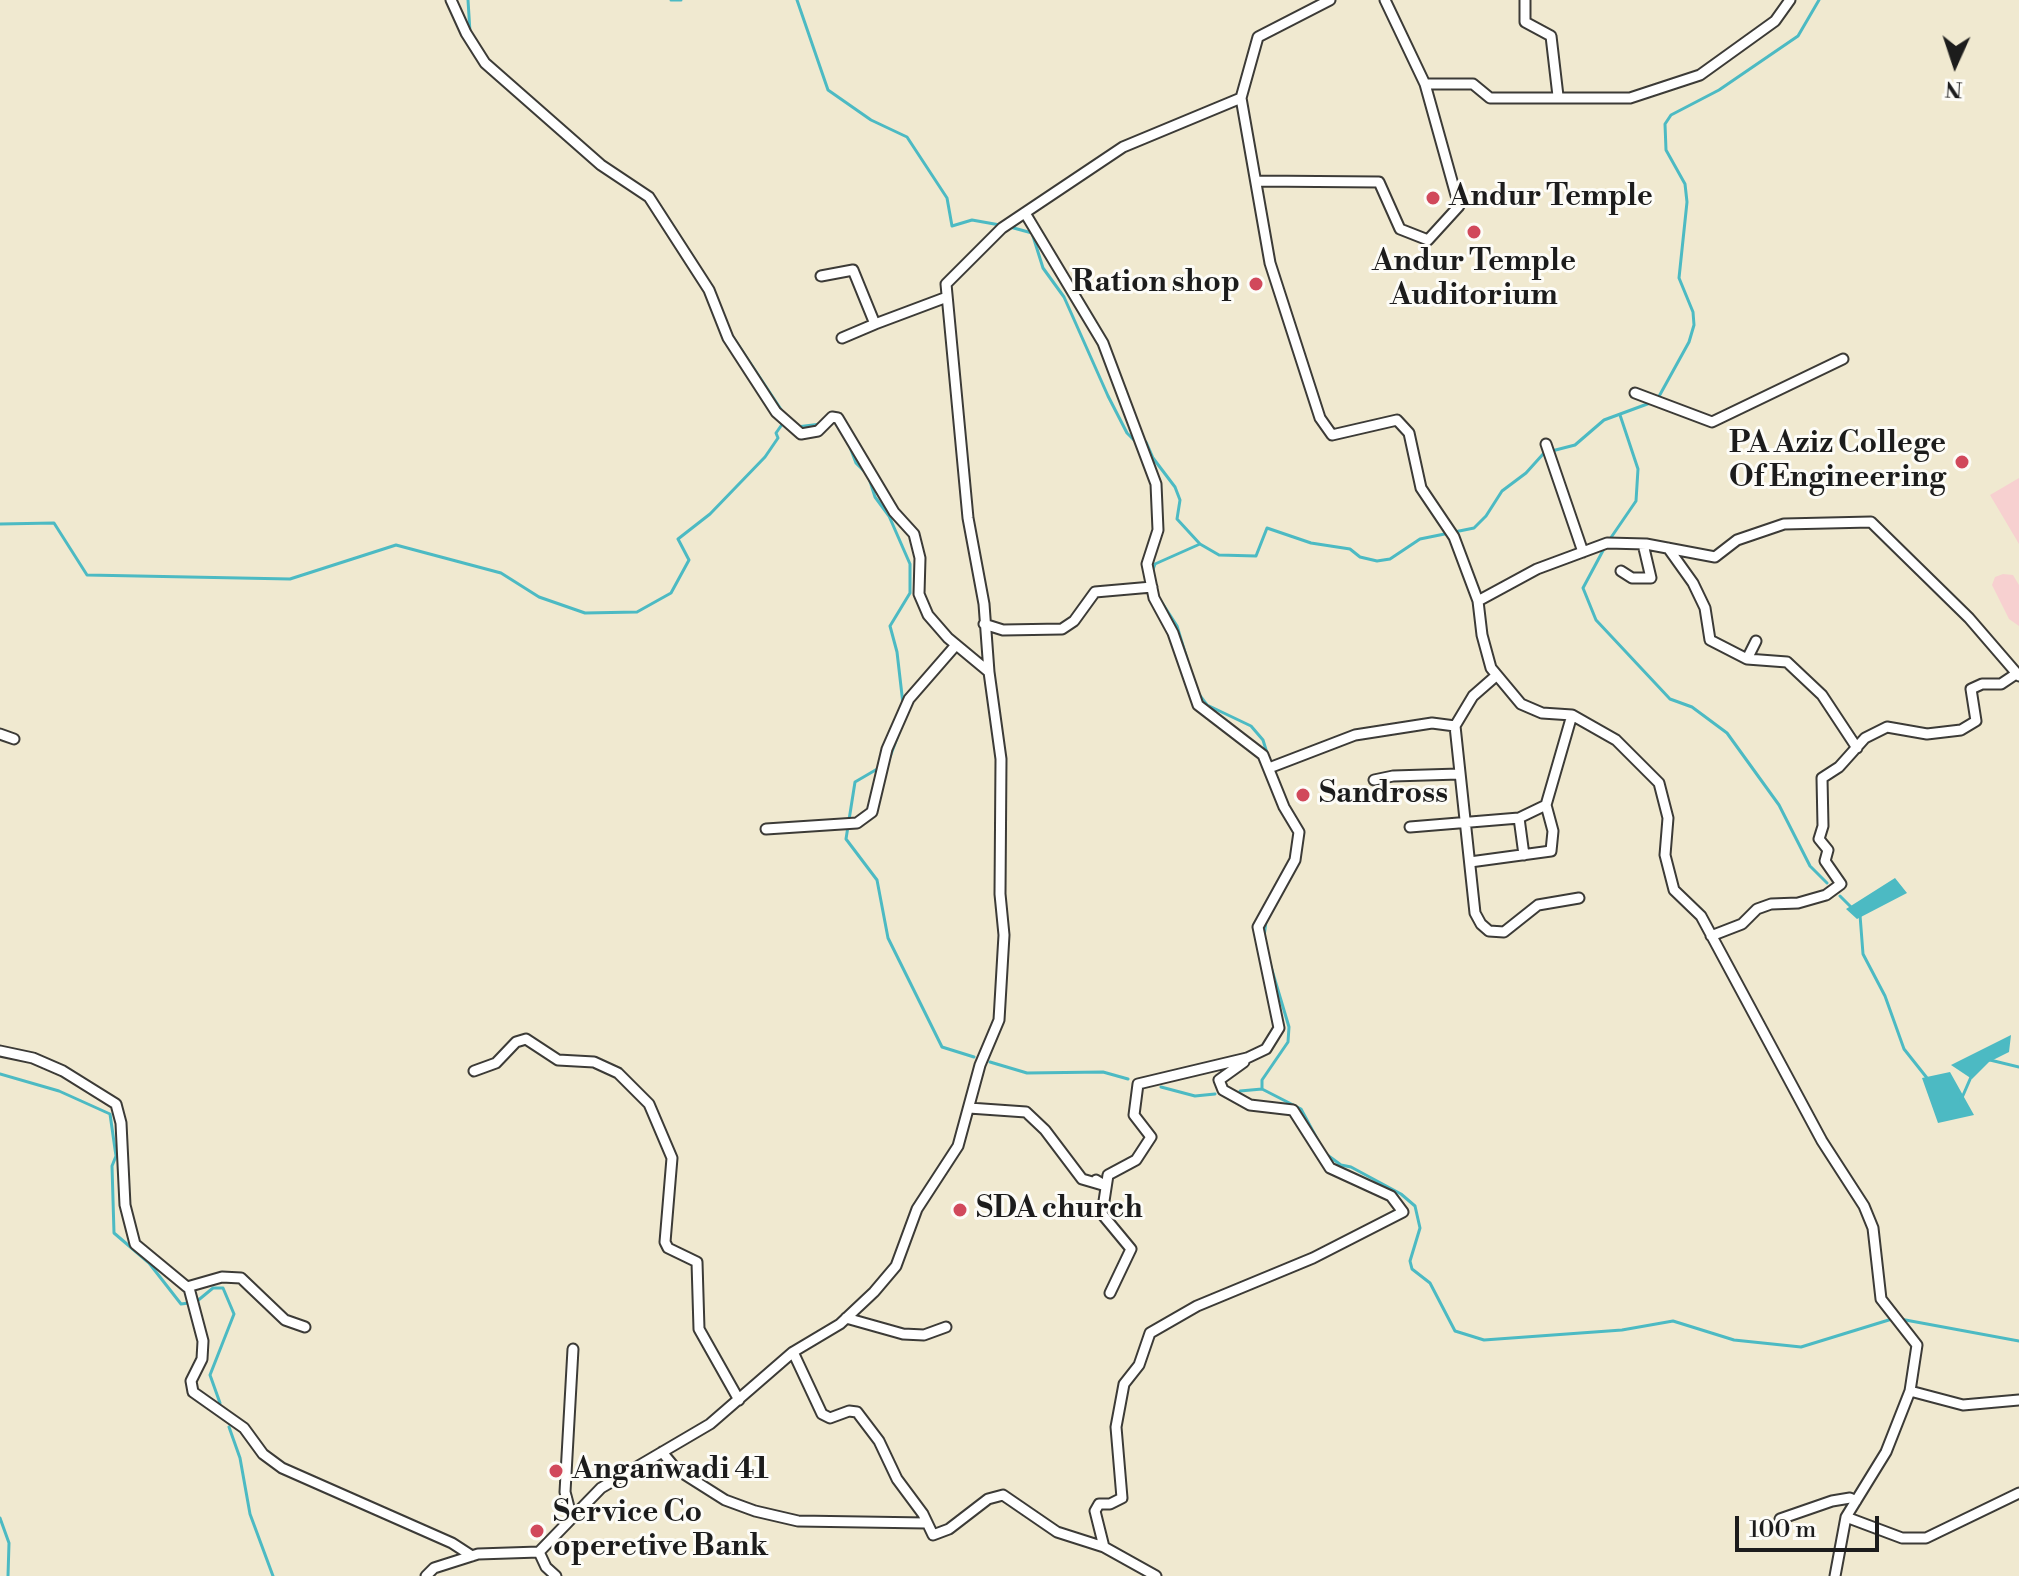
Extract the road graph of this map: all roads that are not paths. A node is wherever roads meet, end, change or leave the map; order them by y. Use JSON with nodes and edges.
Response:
{"nodes":[{"id":1,"x":451,"y":0,"type":"edge"},
{"id":2,"x":1330,"y":0,"type":"edge"},
{"id":3,"x":1385,"y":0,"type":"edge"},
{"id":4,"x":1525,"y":0,"type":"edge"},
{"id":5,"x":1790,"y":0,"type":"edge"},
{"id":6,"x":1303,"y":5,"type":"edge"},
{"id":7,"x":1425,"y":84,"type":"junction"},
{"id":8,"x":1558,"y":96,"type":"junction"},
{"id":9,"x":1241,"y":98,"type":"junction"},
{"id":10,"x":1256,"y":181,"type":"junction"},
{"id":11,"x":1025,"y":213,"type":"junction"},
{"id":12,"x":821,"y":276,"type":"dead end"},
{"id":13,"x":947,"y":297,"type":"junction"},
{"id":14,"x":875,"y":324,"type":"junction"},
{"id":15,"x":842,"y":338,"type":"dead end"},
{"id":16,"x":1843,"y":359,"type":"dead end"},
{"id":17,"x":1635,"y":393,"type":"dead end"},
{"id":18,"x":1546,"y":444,"type":"dead end"},
{"id":19,"x":1643,"y":544,"type":"junction"},
{"id":20,"x":1668,"y":548,"type":"junction"},
{"id":21,"x":1583,"y":552,"type":"junction"},
{"id":22,"x":1621,"y":571,"type":"dead end"},
{"id":23,"x":1152,"y":587,"type":"junction"},
{"id":24,"x":1478,"y":601,"type":"junction"},
{"id":25,"x":984,"y":624,"type":"junction"},
{"id":26,"x":1756,"y":641,"type":"dead end"},
{"id":27,"x":956,"y":645,"type":"junction"},
{"id":28,"x":1747,"y":659,"type":"junction"},
{"id":29,"x":989,"y":672,"type":"junction"},
{"id":30,"x":1497,"y":675,"type":"junction"},
{"id":31,"x":2017,"y":675,"type":"edge"},
{"id":32,"x":1572,"y":715,"type":"junction"},
{"id":33,"x":1455,"y":726,"type":"junction"},
{"id":34,"x":0,"y":734,"type":"edge"},
{"id":35,"x":14,"y":739,"type":"dead end"},
{"id":36,"x":1857,"y":748,"type":"junction"},
{"id":37,"x":1269,"y":768,"type":"junction"},
{"id":38,"x":1459,"y":774,"type":"junction"},
{"id":39,"x":1374,"y":780,"type":"dead end"},
{"id":40,"x":1546,"y":805,"type":"junction"},
{"id":41,"x":1519,"y":818,"type":"junction"},
{"id":42,"x":1466,"y":825,"type":"junction"},
{"id":43,"x":1410,"y":827,"type":"dead end"},
{"id":44,"x":766,"y":829,"type":"dead end"},
{"id":45,"x":1524,"y":855,"type":"junction"},
{"id":46,"x":1470,"y":862,"type":"junction"},
{"id":47,"x":1579,"y":898,"type":"dead end"},
{"id":48,"x":1711,"y":936,"type":"junction"},
{"id":49,"x":0,"y":1051,"type":"edge"},
{"id":50,"x":1247,"y":1058,"type":"junction"},
{"id":51,"x":474,"y":1071,"type":"dead end"},
{"id":52,"x":969,"y":1108,"type":"junction"},
{"id":53,"x":1096,"y":1180,"type":"dead end"},
{"id":54,"x":1106,"y":1186,"type":"junction"},
{"id":55,"x":186,"y":1286,"type":"junction"},
{"id":56,"x":1110,"y":1293,"type":"dead end"},
{"id":57,"x":846,"y":1318,"type":"junction"},
{"id":58,"x":305,"y":1327,"type":"dead end"},
{"id":59,"x":946,"y":1327,"type":"dead end"},
{"id":60,"x":573,"y":1349,"type":"dead end"},
{"id":61,"x":793,"y":1352,"type":"junction"},
{"id":62,"x":1910,"y":1391,"type":"junction"},
{"id":63,"x":739,"y":1400,"type":"junction"},
{"id":64,"x":2019,"y":1400,"type":"edge"},
{"id":65,"x":662,"y":1452,"type":"junction"},
{"id":66,"x":2019,"y":1493,"type":"edge"},
{"id":67,"x":1856,"y":1501,"type":"junction"},
{"id":68,"x":571,"y":1515,"type":"junction"},
{"id":69,"x":1846,"y":1517,"type":"junction"},
{"id":70,"x":1780,"y":1519,"type":"dead end"},
{"id":71,"x":926,"y":1523,"type":"junction"},
{"id":72,"x":1104,"y":1547,"type":"junction"},
{"id":73,"x":539,"y":1552,"type":"junction"},
{"id":74,"x":472,"y":1556,"type":"junction"},
{"id":75,"x":426,"y":1576,"type":"edge"},
{"id":76,"x":556,"y":1576,"type":"edge"},
{"id":77,"x":1156,"y":1576,"type":"edge"},
{"id":78,"x":1835,"y":1576,"type":"edge"}],
"edges":[{"from":1,"to":27,"type":"street"},
{"from":2,"to":6,"type":"street"},
{"from":3,"to":7,"type":"street"},
{"from":4,"to":8,"type":"street"},
{"from":5,"to":8,"type":"street"},
{"from":6,"to":9,"type":"street"},
{"from":7,"to":8,"type":"street"},
{"from":7,"to":10,"type":"street"},
{"from":9,"to":10,"type":"street"},
{"from":9,"to":11,"type":"street"},
{"from":10,"to":24,"type":"street"},
{"from":11,"to":13,"type":"street"},
{"from":11,"to":23,"type":"street"},
{"from":12,"to":14,"type":"street"},
{"from":13,"to":14,"type":"street"},
{"from":13,"to":25,"type":"street"},
{"from":14,"to":15,"type":"street"},
{"from":16,"to":17,"type":"street"},
{"from":18,"to":21,"type":"street"},
{"from":19,"to":20,"type":"street"},
{"from":19,"to":21,"type":"street"},
{"from":19,"to":22,"type":"street"},
{"from":20,"to":28,"type":"street"},
{"from":20,"to":31,"type":"street"},
{"from":21,"to":24,"type":"street"},
{"from":23,"to":25,"type":"street"},
{"from":23,"to":37,"type":"street"},
{"from":24,"to":30,"type":"street"},
{"from":25,"to":29,"type":"street"},
{"from":26,"to":28,"type":"street"},
{"from":27,"to":29,"type":"street"},
{"from":27,"to":44,"type":"street"},
{"from":28,"to":36,"type":"street"},
{"from":29,"to":52,"type":"street"},
{"from":30,"to":32,"type":"street"},
{"from":30,"to":33,"type":"street"},
{"from":31,"to":36,"type":"street"},
{"from":32,"to":40,"type":"street"},
{"from":32,"to":48,"type":"street"},
{"from":33,"to":37,"type":"street"},
{"from":33,"to":38,"type":"street"},
{"from":34,"to":35,"type":"street"},
{"from":36,"to":48,"type":"street"},
{"from":37,"to":50,"type":"street"},
{"from":38,"to":39,"type":"street"},
{"from":38,"to":42,"type":"street"},
{"from":40,"to":41,"type":"street"},
{"from":40,"to":45,"type":"street"},
{"from":41,"to":42,"type":"street"},
{"from":41,"to":45,"type":"street"},
{"from":42,"to":43,"type":"street"},
{"from":42,"to":46,"type":"street"},
{"from":45,"to":46,"type":"street"},
{"from":46,"to":47,"type":"street"},
{"from":48,"to":62,"type":"street"},
{"from":49,"to":55,"type":"street"},
{"from":50,"to":54,"type":"street"},
{"from":50,"to":72,"type":"street"},
{"from":51,"to":63,"type":"street"},
{"from":52,"to":54,"type":"street"},
{"from":52,"to":57,"type":"street"},
{"from":53,"to":54,"type":"street"},
{"from":54,"to":56,"type":"street"},
{"from":55,"to":58,"type":"street"},
{"from":55,"to":74,"type":"street"},
{"from":57,"to":59,"type":"street"},
{"from":57,"to":61,"type":"street"},
{"from":60,"to":68,"type":"street"},
{"from":61,"to":63,"type":"street"},
{"from":61,"to":71,"type":"street"},
{"from":62,"to":64,"type":"street"},
{"from":62,"to":67,"type":"street"},
{"from":63,"to":65,"type":"street"},
{"from":65,"to":68,"type":"street"},
{"from":65,"to":71,"type":"street"},
{"from":66,"to":69,"type":"street"},
{"from":67,"to":69,"type":"street"},
{"from":67,"to":70,"type":"street"},
{"from":68,"to":73,"type":"street"},
{"from":69,"to":78,"type":"street"},
{"from":71,"to":72,"type":"street"},
{"from":72,"to":77,"type":"street"},
{"from":73,"to":74,"type":"street"},
{"from":73,"to":76,"type":"street"},
{"from":74,"to":75,"type":"street"}]}
